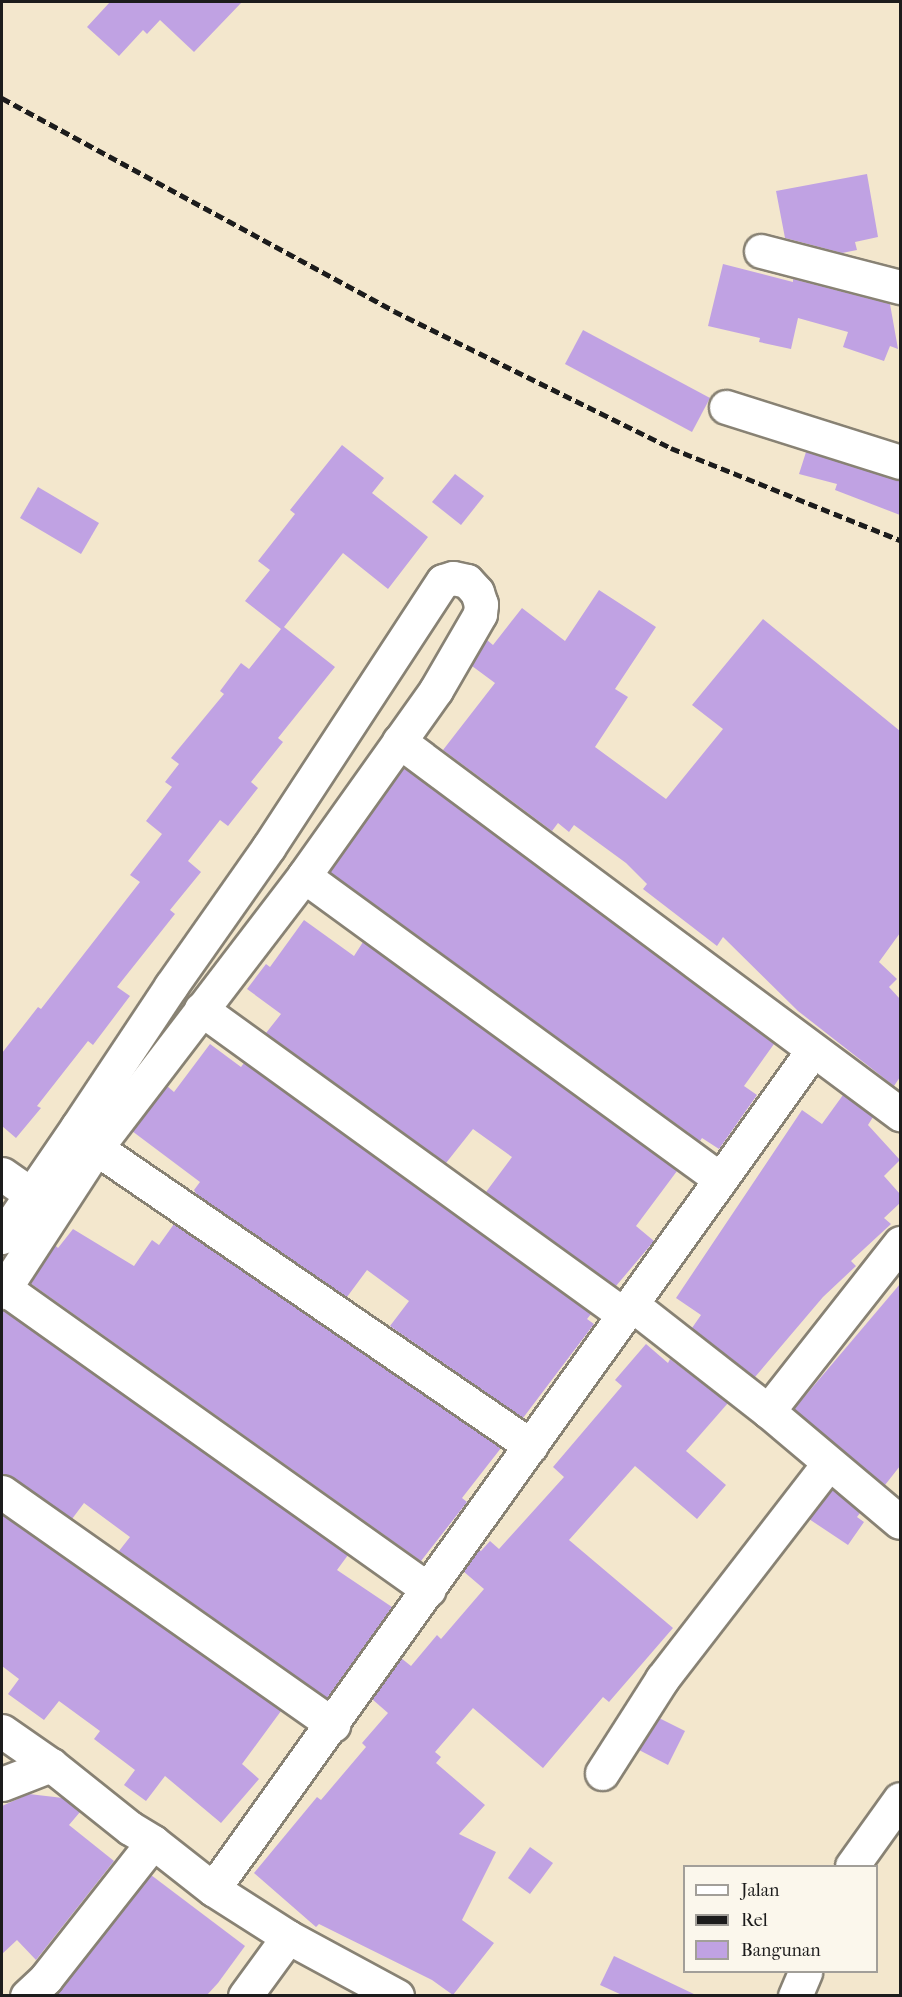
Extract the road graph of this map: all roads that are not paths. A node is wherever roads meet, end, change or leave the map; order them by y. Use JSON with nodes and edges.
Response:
{"nodes":[{"id":1,"x":761,"y":251,"type":"dead end"},
{"id":2,"x":900,"y":287,"type":"edge"},
{"id":3,"x":726,"y":407,"type":"dead end"},
{"id":4,"x":900,"y":462,"type":"edge"},
{"id":5,"x":399,"y":741,"type":"junction"},
{"id":6,"x":304,"y":876,"type":"junction"},
{"id":7,"x":201,"y":1009,"type":"junction"},
{"id":8,"x":813,"y":1050,"type":"junction"},
{"id":9,"x":900,"y":1114,"type":"edge"},
{"id":10,"x":96,"y":1148,"type":"junction"},
{"id":11,"x":2,"y":1174,"type":"edge"},
{"id":12,"x":720,"y":1179,"type":"junction"},
{"id":13,"x":31,"y":1194,"type":"junction"},
{"id":14,"x":2,"y":1237,"type":"edge"},
{"id":15,"x":900,"y":1243,"type":"edge"},
{"id":16,"x":3,"y":1290,"type":"edge"},
{"id":17,"x":628,"y":1309,"type":"junction"},
{"id":18,"x":768,"y":1411,"type":"junction"},
{"id":19,"x":531,"y":1446,"type":"junction"},
{"id":20,"x":828,"y":1464,"type":"junction"},
{"id":21,"x":2,"y":1492,"type":"edge"},
{"id":22,"x":897,"y":1512,"type":"edge"},
{"id":23,"x":429,"y":1590,"type":"junction"},
{"id":24,"x":333,"y":1725,"type":"junction"},
{"id":25,"x":2,"y":1731,"type":"edge"},
{"id":26,"x":51,"y":1765,"type":"junction"},
{"id":27,"x":602,"y":1773,"type":"dead end"},
{"id":28,"x":2,"y":1784,"type":"edge"},
{"id":29,"x":900,"y":1799,"type":"edge"},
{"id":30,"x":153,"y":1842,"type":"junction"},
{"id":31,"x":853,"y":1865,"type":"edge"},
{"id":32,"x":213,"y":1889,"type":"junction"},
{"id":33,"x":288,"y":1937,"type":"junction"},
{"id":34,"x":804,"y":1973,"type":"edge"},
{"id":35,"x":27,"y":1995,"type":"edge"},
{"id":36,"x":245,"y":1995,"type":"edge"},
{"id":37,"x":397,"y":1995,"type":"edge"},
{"id":38,"x":795,"y":1995,"type":"edge"}],
"edges":[{"from":1,"to":2,"type":"street"},
{"from":3,"to":4,"type":"street"},
{"from":5,"to":6,"type":"street"},
{"from":5,"to":8,"type":"street"},
{"from":5,"to":13,"type":"street"},
{"from":6,"to":7,"type":"street"},
{"from":6,"to":12,"type":"street"},
{"from":7,"to":10,"type":"street"},
{"from":7,"to":17,"type":"street"},
{"from":8,"to":9,"type":"street"},
{"from":8,"to":12,"type":"street"},
{"from":10,"to":16,"type":"street"},
{"from":10,"to":19,"type":"street"},
{"from":11,"to":13,"type":"street"},
{"from":12,"to":17,"type":"street"},
{"from":13,"to":14,"type":"street"},
{"from":15,"to":18,"type":"street"},
{"from":16,"to":23,"type":"street"},
{"from":17,"to":18,"type":"street"},
{"from":17,"to":19,"type":"street"},
{"from":18,"to":20,"type":"street"},
{"from":19,"to":23,"type":"street"},
{"from":20,"to":22,"type":"street"},
{"from":20,"to":27,"type":"street"},
{"from":21,"to":24,"type":"street"},
{"from":23,"to":24,"type":"street"},
{"from":24,"to":32,"type":"street"},
{"from":25,"to":26,"type":"street"},
{"from":26,"to":28,"type":"street"},
{"from":26,"to":30,"type":"street"},
{"from":29,"to":31,"type":"street"},
{"from":30,"to":32,"type":"street"},
{"from":30,"to":35,"type":"street"},
{"from":32,"to":33,"type":"street"},
{"from":33,"to":36,"type":"street"},
{"from":33,"to":37,"type":"street"},
{"from":34,"to":38,"type":"street"}]}
